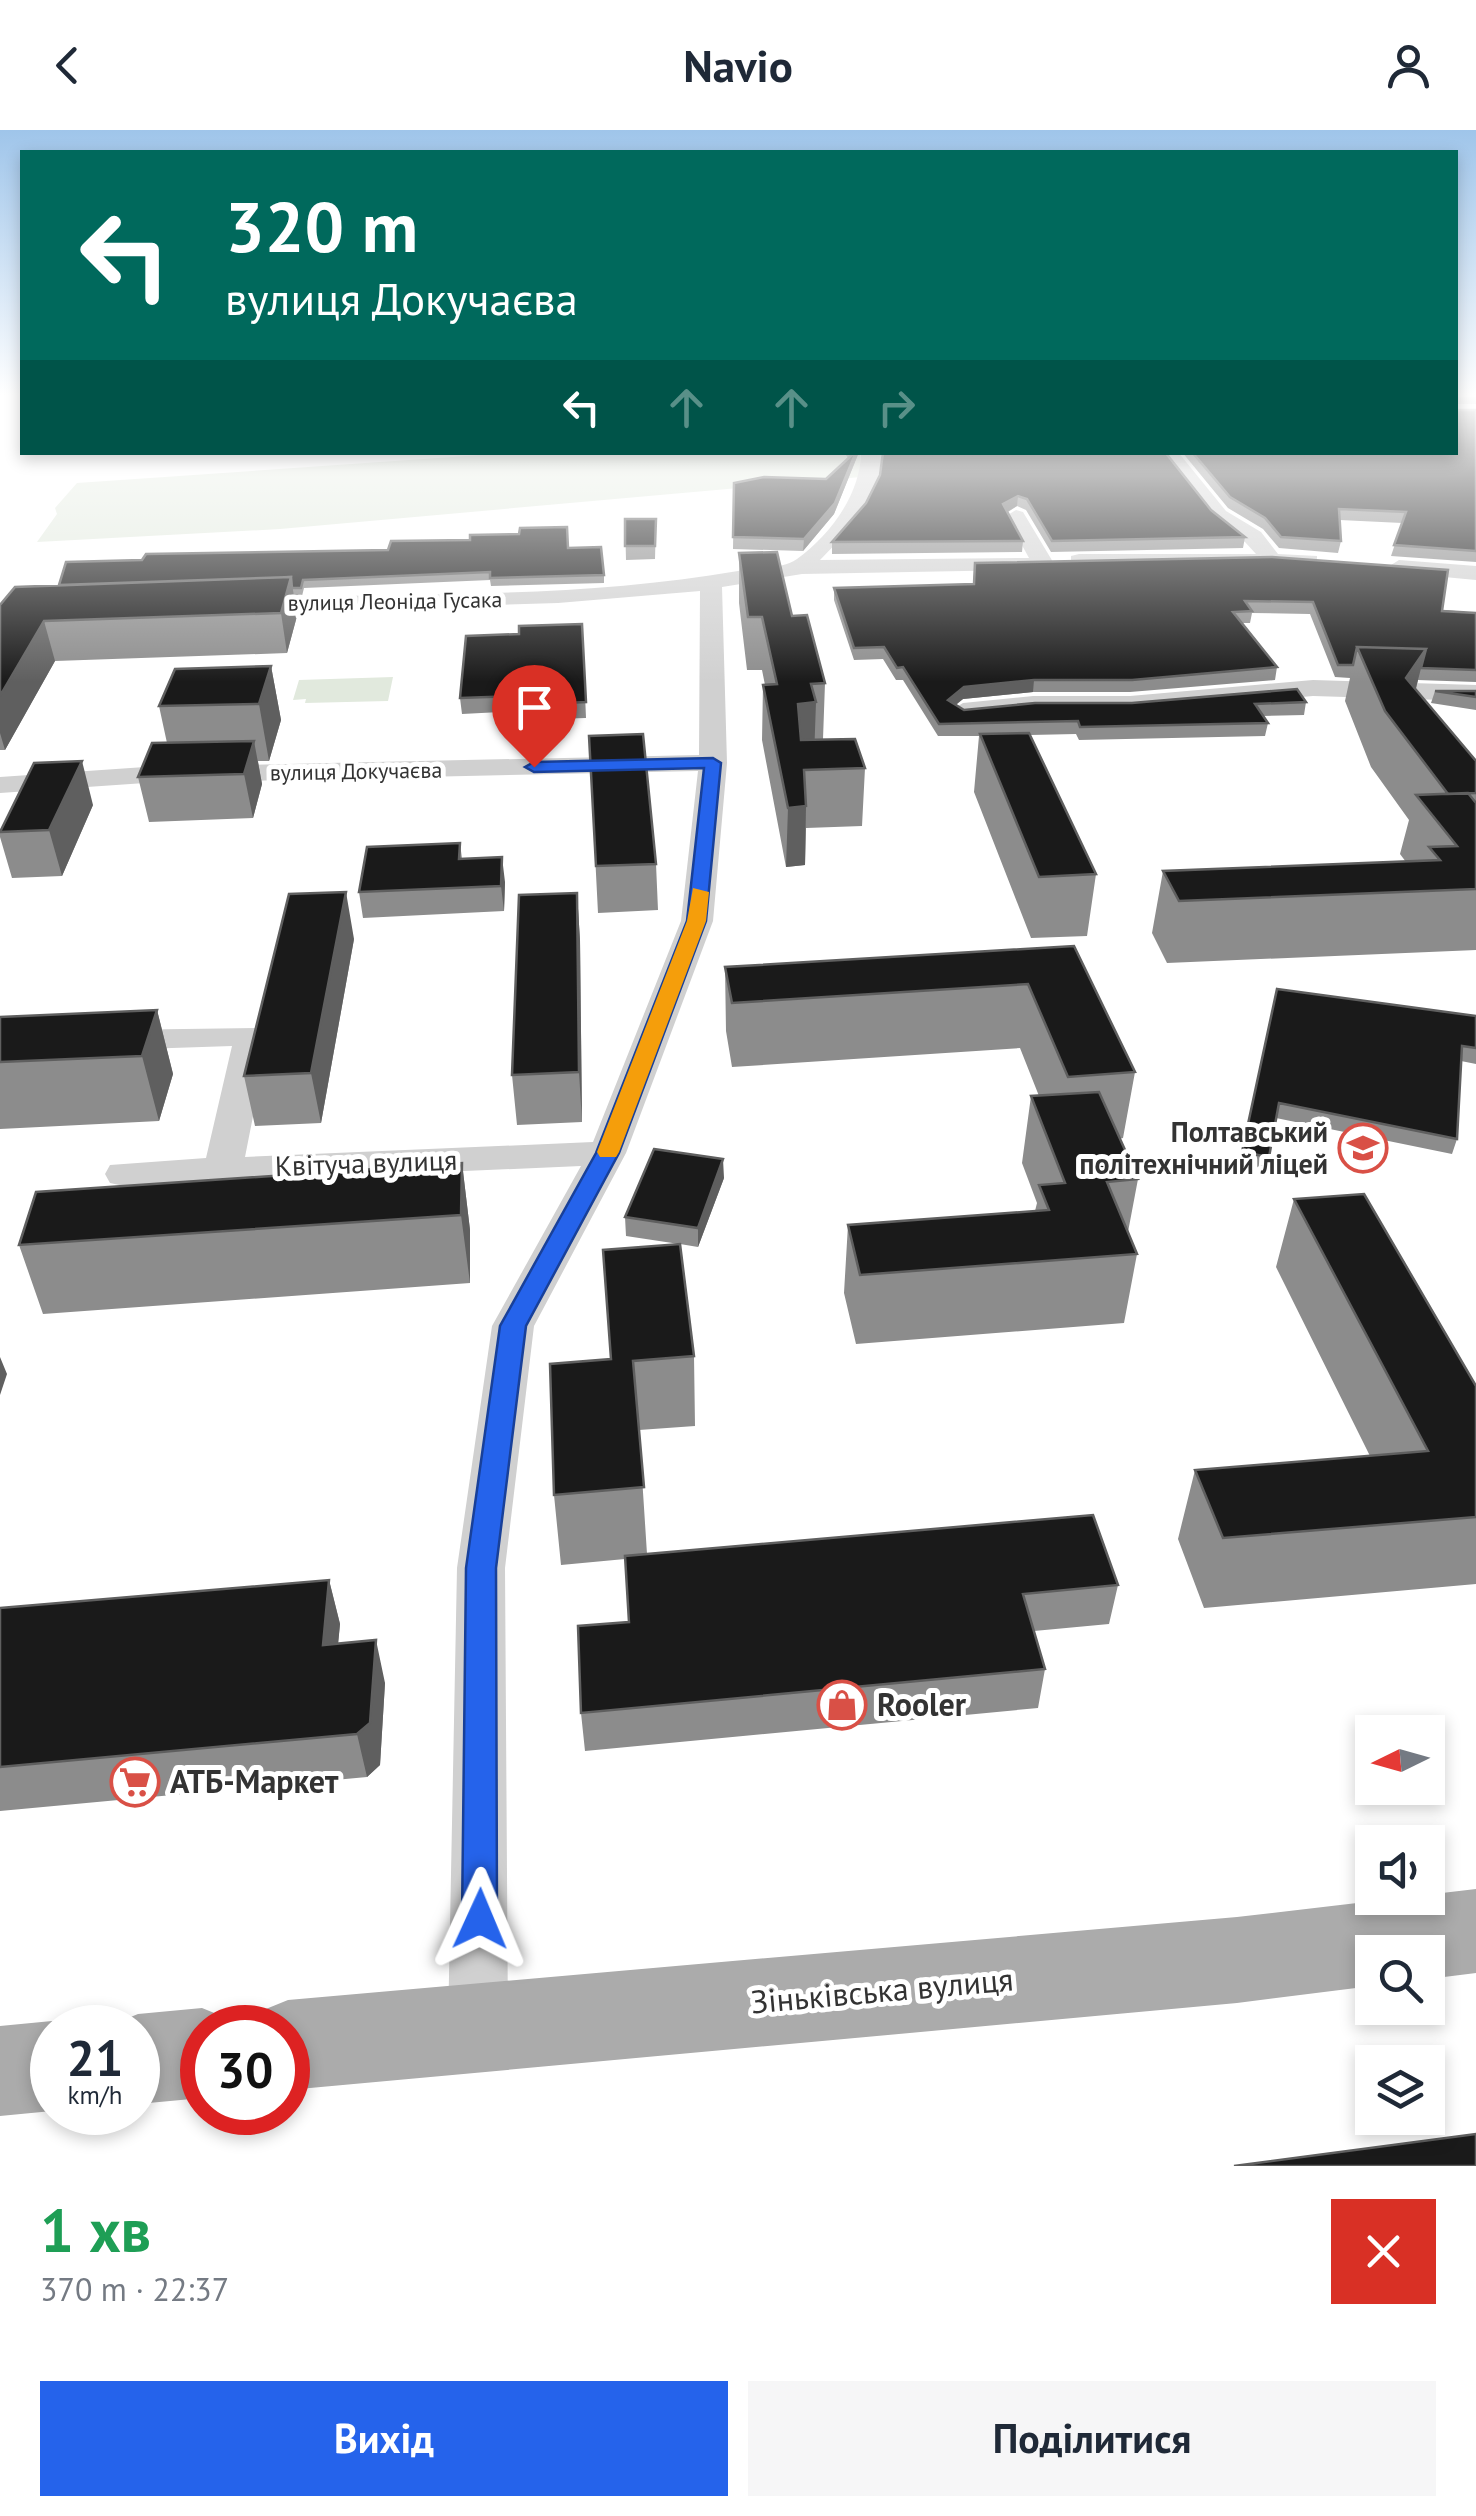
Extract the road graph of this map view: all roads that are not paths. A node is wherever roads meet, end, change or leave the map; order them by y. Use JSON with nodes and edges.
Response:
{"nodes":[{"id":1,"x":865,"y":492,"type":"edge"},
{"id":2,"x":1200,"y":492,"type":"edge"},
{"id":3,"x":1016,"y":516,"type":"edge"},
{"id":4,"x":1270,"y":558,"type":"junction"},
{"id":5,"x":1042,"y":562,"type":"junction"},
{"id":6,"x":1340,"y":563,"type":"edge"},
{"id":7,"x":1374,"y":565,"type":"edge"},
{"id":8,"x":802,"y":567,"type":"junction"},
{"id":9,"x":1476,"y":574,"type":"edge"},
{"id":10,"x":711,"y":582,"type":"junction"},
{"id":11,"x":222,"y":605,"type":"edge"},
{"id":12,"x":1476,"y":693,"type":"edge"},
{"id":13,"x":963,"y":711,"type":"edge"},
{"id":14,"x":713,"y":763,"type":"junction"},
{"id":15,"x":0,"y":785,"type":"edge"},
{"id":16,"x":78,"y":1042,"type":"edge"},
{"id":17,"x":608,"y":1153,"type":"junction"},
{"id":18,"x":223,"y":1170,"type":"junction"},
{"id":19,"x":124,"y":1174,"type":"dead end"},
{"id":20,"x":1476,"y":1931,"type":"edge"},
{"id":21,"x":478,"y":2028,"type":"junction"},
{"id":22,"x":310,"y":2043,"type":"edge"},
{"id":23,"x":30,"y":2068,"type":"edge"},
{"id":24,"x":0,"y":2071,"type":"edge"}],
"edges":[{"from":1,"to":8,"type":"street"},
{"from":2,"to":4,"type":"street"},
{"from":3,"to":5,"type":"street"},
{"from":4,"to":5,"type":"street"},
{"from":4,"to":6,"type":"street"},
{"from":5,"to":8,"type":"street"},
{"from":7,"to":9,"type":"street"},
{"from":8,"to":10,"type":"street","name":"вулиця Леоніда Гусака"},
{"from":10,"to":11,"type":"street","name":"вулиця Леоніда Гусака"},
{"from":10,"to":14,"type":"street"},
{"from":12,"to":13,"type":"street"},
{"from":14,"to":15,"type":"street","name":"вулиця Докучаєва"},
{"from":14,"to":17,"type":"street"},
{"from":16,"to":18,"type":"street"},
{"from":17,"to":18,"type":"street","name":"Квітуча вулиця"},
{"from":17,"to":21,"type":"street"},
{"from":18,"to":19,"type":"street","name":"Квітуча вулиця"},
{"from":20,"to":21,"type":"main road","name":"Зіньківська вулиця"},
{"from":21,"to":22,"type":"main road","name":"Зіньківська вулиця"},
{"from":23,"to":24,"type":"main road"}]}
